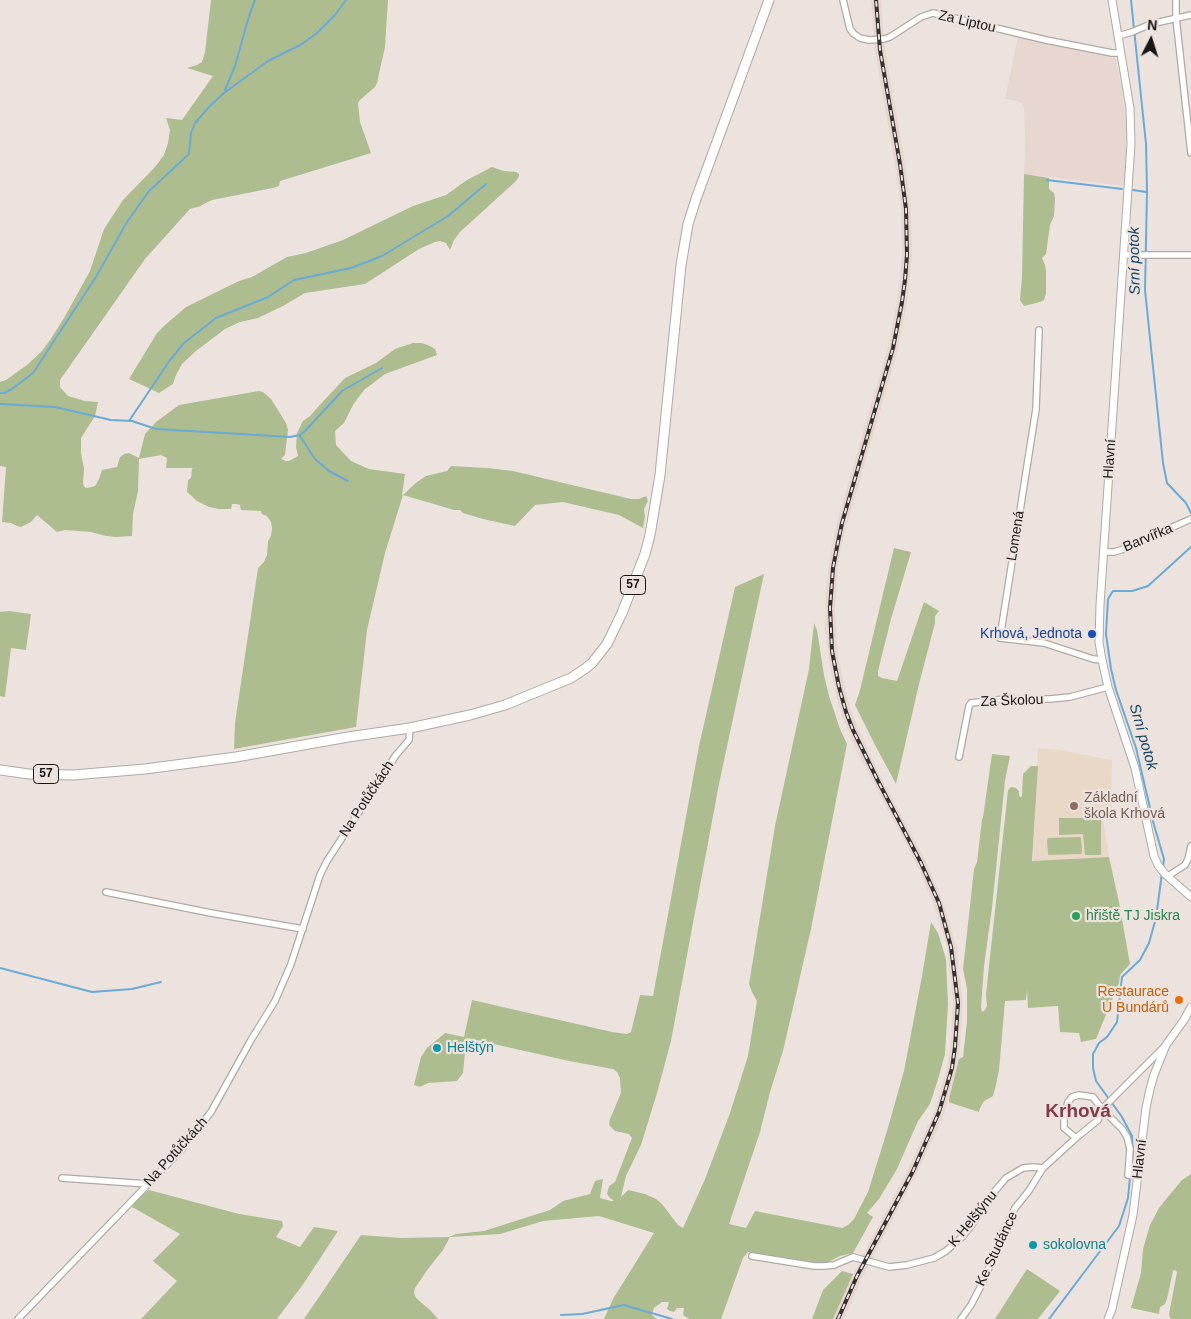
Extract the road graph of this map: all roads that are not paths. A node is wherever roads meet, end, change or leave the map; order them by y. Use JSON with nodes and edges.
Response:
{"nodes":[{"id":1,"x":769,"y":0,"type":"edge"},
{"id":2,"x":843,"y":0,"type":"edge"},
{"id":3,"x":1112,"y":0,"type":"edge"},
{"id":4,"x":1176,"y":0,"type":"edge"},
{"id":5,"x":1191,"y":15,"type":"edge"},
{"id":6,"x":1176,"y":18,"type":"junction"},
{"id":7,"x":1118,"y":36,"type":"junction"},
{"id":8,"x":1121,"y":54,"type":"junction"},
{"id":9,"x":1191,"y":153,"type":"edge"},
{"id":10,"x":1124,"y":255,"type":"junction"},
{"id":11,"x":1191,"y":255,"type":"edge"},
{"id":12,"x":1039,"y":330,"type":"dead end"},
{"id":13,"x":1191,"y":520,"type":"edge"},
{"id":14,"x":1104,"y":552,"type":"junction"},
{"id":15,"x":1102,"y":660,"type":"junction"},
{"id":16,"x":1108,"y":687,"type":"junction"},
{"id":17,"x":410,"y":728,"type":"junction"},
{"id":18,"x":960,"y":757,"type":"dead end"},
{"id":19,"x":0,"y":770,"type":"edge"},
{"id":20,"x":1191,"y":846,"type":"edge"},
{"id":21,"x":1166,"y":875,"type":"junction"},
{"id":22,"x":106,"y":892,"type":"dead end"},
{"id":23,"x":1191,"y":897,"type":"edge"},
{"id":24,"x":303,"y":929,"type":"junction"},
{"id":25,"x":1191,"y":1007,"type":"edge"},
{"id":26,"x":1166,"y":1044,"type":"junction"},
{"id":27,"x":1104,"y":1106,"type":"junction"},
{"id":28,"x":1076,"y":1138,"type":"junction"},
{"id":29,"x":1043,"y":1168,"type":"junction"},
{"id":30,"x":1133,"y":1175,"type":"junction"},
{"id":31,"x":62,"y":1178,"type":"dead end"},
{"id":32,"x":148,"y":1184,"type":"junction"},
{"id":33,"x":752,"y":1256,"type":"dead end"},
{"id":34,"x":18,"y":1319,"type":"edge"},
{"id":35,"x":961,"y":1319,"type":"edge"},
{"id":36,"x":1108,"y":1319,"type":"edge"}],
"edges":[{"from":1,"to":17,"type":"main road","number":"57"},
{"from":2,"to":8,"type":"street","name":"Za Liptou"},
{"from":3,"to":7,"type":"street","name":"Hlavní"},
{"from":4,"to":6,"type":"street"},
{"from":5,"to":6,"type":"street"},
{"from":6,"to":7,"type":"street"},
{"from":6,"to":9,"type":"street"},
{"from":7,"to":8,"type":"street","name":"Hlavní"},
{"from":8,"to":10,"type":"street","name":"Hlavní"},
{"from":10,"to":11,"type":"street"},
{"from":10,"to":14,"type":"street","name":"Hlavní"},
{"from":12,"to":15,"type":"street","name":"Lomená"},
{"from":13,"to":14,"type":"street","name":"Barvířka"},
{"from":14,"to":15,"type":"street","name":"Hlavní"},
{"from":15,"to":16,"type":"street","name":"Hlavní"},
{"from":16,"to":18,"type":"street","name":"Za Školou"},
{"from":16,"to":21,"type":"street","name":"Hlavní"},
{"from":17,"to":19,"type":"main road","number":"57"},
{"from":17,"to":24,"type":"street","name":"Na Potůčkách"},
{"from":20,"to":21,"type":"street"},
{"from":21,"to":23,"type":"street","name":"Hlavní"},
{"from":22,"to":24,"type":"street"},
{"from":24,"to":32,"type":"street","name":"Na Potůčkách"},
{"from":25,"to":26,"type":"street","name":"Hlavní"},
{"from":26,"to":27,"type":"street"},
{"from":26,"to":30,"type":"street","name":"Hlavní"},
{"from":27,"to":28,"type":"street"},
{"from":27,"to":28,"type":"street"},
{"from":27,"to":30,"type":"street"},
{"from":28,"to":29,"type":"street","name":"Ke Studánce"},
{"from":29,"to":33,"type":"street","name":"K Helštýnu"},
{"from":29,"to":35,"type":"street","name":"Ke Studánce"},
{"from":30,"to":36,"type":"street","name":"Hlavní"},
{"from":31,"to":32,"type":"street"},
{"from":32,"to":34,"type":"street","name":"Na Potůčkách"}]}
